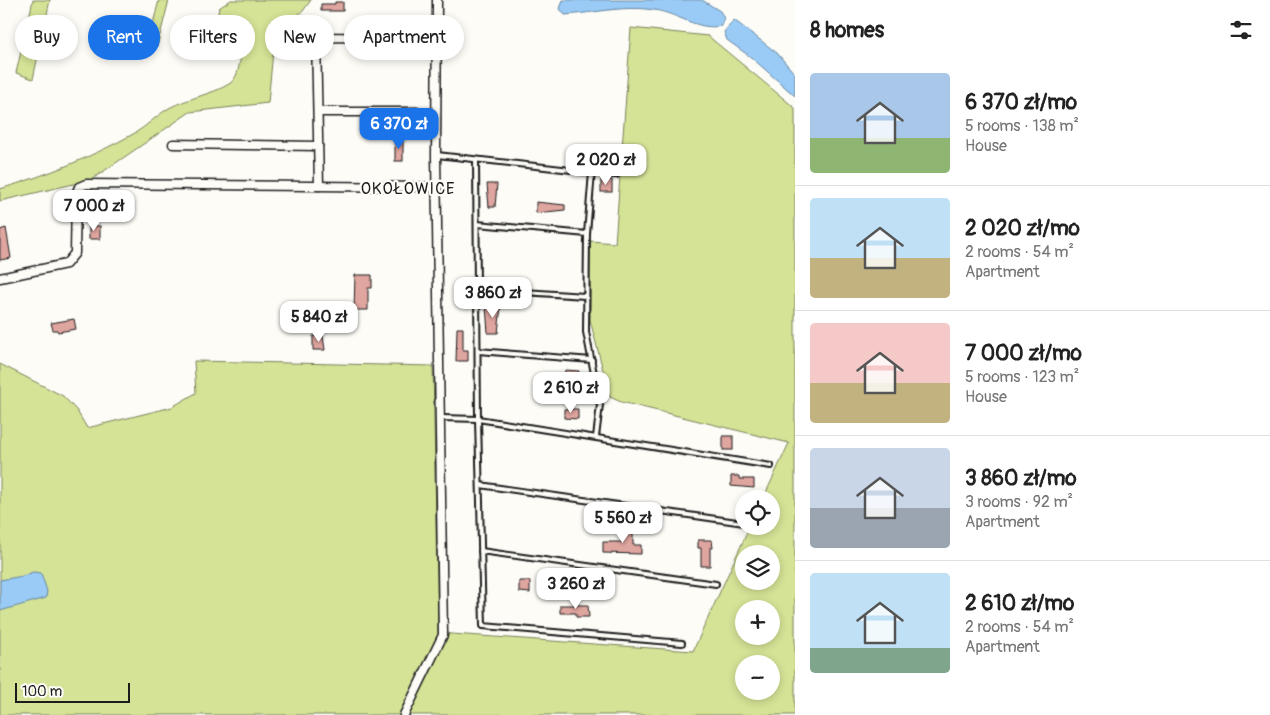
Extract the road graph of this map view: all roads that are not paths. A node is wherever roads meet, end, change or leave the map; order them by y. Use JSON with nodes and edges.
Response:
{"nodes":[{"id":1,"x":436,"y":0,"type":"edge"},
{"id":2,"x":344,"y":37,"type":"edge"},
{"id":3,"x":318,"y":112,"type":"junction"},
{"id":4,"x":419,"y":112,"type":"dead end"},
{"id":5,"x":173,"y":144,"type":"dead end"},
{"id":6,"x":318,"y":146,"type":"junction"},
{"id":7,"x":436,"y":155,"type":"junction"},
{"id":8,"x":476,"y":160,"type":"junction"},
{"id":9,"x":592,"y":172,"type":"junction"},
{"id":10,"x":616,"y":175,"type":"dead end"},
{"id":11,"x":319,"y":186,"type":"junction"},
{"id":12,"x":438,"y":187,"type":"junction"},
{"id":13,"x":476,"y":224,"type":"junction"},
{"id":14,"x":587,"y":234,"type":"junction"},
{"id":15,"x":0,"y":278,"type":"edge"},
{"id":16,"x":477,"y":289,"type":"junction"},
{"id":17,"x":585,"y":296,"type":"junction"},
{"id":18,"x":478,"y":352,"type":"junction"},
{"id":19,"x":592,"y":360,"type":"junction"},
{"id":20,"x":441,"y":418,"type":"junction"},
{"id":21,"x":478,"y":419,"type":"junction"},
{"id":22,"x":596,"y":437,"type":"junction"},
{"id":23,"x":771,"y":466,"type":"dead end"},
{"id":24,"x":480,"y":485,"type":"junction"},
{"id":25,"x":735,"y":522,"type":"edge"},
{"id":26,"x":481,"y":551,"type":"junction"},
{"id":27,"x":716,"y":584,"type":"dead end"},
{"id":28,"x":682,"y":643,"type":"dead end"},
{"id":29,"x":404,"y":715,"type":"edge"}],
"edges":[{"from":1,"to":7,"type":"street"},
{"from":2,"to":3,"type":"street"},
{"from":3,"to":4,"type":"street"},
{"from":3,"to":6,"type":"street"},
{"from":5,"to":6,"type":"street"},
{"from":6,"to":11,"type":"street"},
{"from":7,"to":8,"type":"lane"},
{"from":7,"to":12,"type":"street"},
{"from":8,"to":9,"type":"lane"},
{"from":8,"to":13,"type":"lane"},
{"from":9,"to":10,"type":"lane"},
{"from":9,"to":14,"type":"lane"},
{"from":11,"to":12,"type":"street"},
{"from":11,"to":15,"type":"street"},
{"from":12,"to":20,"type":"street"},
{"from":13,"to":14,"type":"lane"},
{"from":13,"to":16,"type":"lane"},
{"from":14,"to":17,"type":"lane"},
{"from":16,"to":17,"type":"lane"},
{"from":16,"to":18,"type":"lane"},
{"from":17,"to":19,"type":"lane"},
{"from":18,"to":19,"type":"lane"},
{"from":18,"to":21,"type":"lane"},
{"from":19,"to":22,"type":"lane"},
{"from":20,"to":21,"type":"lane"},
{"from":20,"to":29,"type":"street"},
{"from":21,"to":22,"type":"lane"},
{"from":21,"to":24,"type":"lane"},
{"from":22,"to":23,"type":"lane"},
{"from":24,"to":25,"type":"lane"},
{"from":24,"to":26,"type":"lane"},
{"from":26,"to":27,"type":"lane"},
{"from":26,"to":28,"type":"lane"}]}
